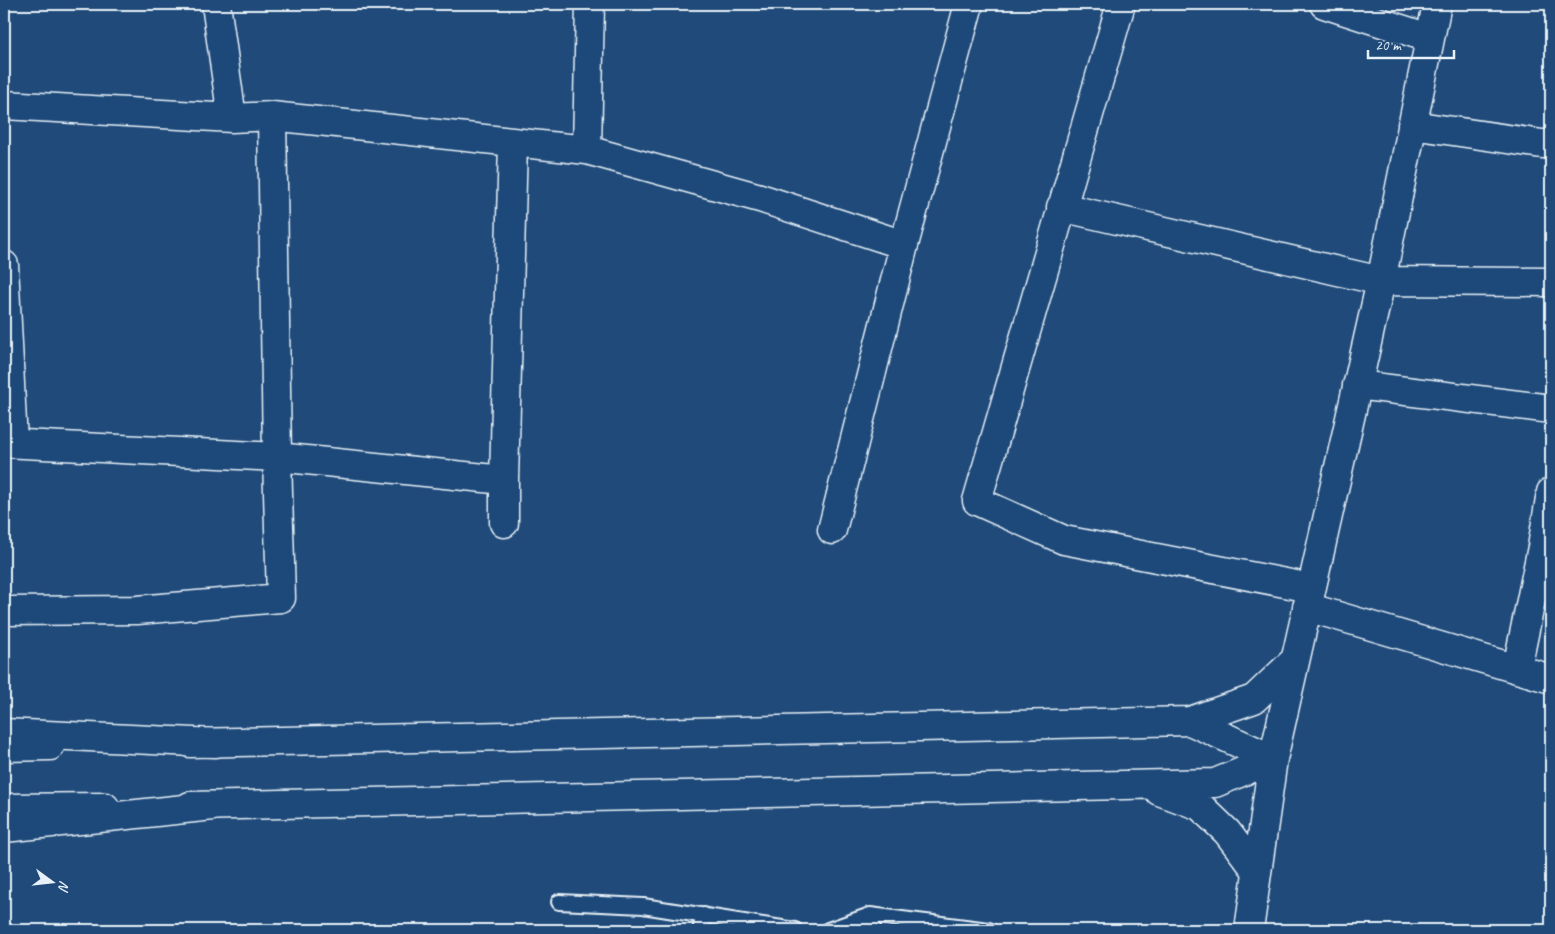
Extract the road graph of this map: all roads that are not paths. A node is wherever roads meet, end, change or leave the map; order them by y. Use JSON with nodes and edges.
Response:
{"nodes":[{"id":1,"x":216,"y":4,"type":"edge"},
{"id":2,"x":590,"y":4,"type":"edge"},
{"id":3,"x":969,"y":4,"type":"edge"},
{"id":4,"x":1121,"y":4,"type":"edge"},
{"id":5,"x":1324,"y":4,"type":"edge"},
{"id":6,"x":1437,"y":4,"type":"edge"},
{"id":7,"x":1429,"y":38,"type":"junction"},
{"id":8,"x":4,"y":105,"type":"edge"},
{"id":9,"x":272,"y":116,"type":"junction"},
{"id":10,"x":232,"y":118,"type":"junction"},
{"id":11,"x":1412,"y":125,"type":"junction"},
{"id":12,"x":513,"y":143,"type":"junction"},
{"id":13,"x":1551,"y":144,"type":"edge"},
{"id":14,"x":587,"y":150,"type":"junction"},
{"id":15,"x":1062,"y":207,"type":"junction"},
{"id":16,"x":904,"y":245,"type":"junction"},
{"id":17,"x":4,"y":265,"type":"edge"},
{"id":18,"x":1380,"y":281,"type":"junction"},
{"id":19,"x":1551,"y":282,"type":"edge"},
{"id":20,"x":1357,"y":385,"type":"junction"},
{"id":21,"x":1551,"y":409,"type":"edge"},
{"id":22,"x":8,"y":443,"type":"edge"},
{"id":23,"x":277,"y":457,"type":"junction"},
{"id":24,"x":504,"y":480,"type":"junction"},
{"id":25,"x":1550,"y":507,"type":"edge"},
{"id":26,"x":504,"y":523,"type":"dead end"},
{"id":27,"x":832,"y":530,"type":"dead end"},
{"id":28,"x":1309,"y":597,"type":"junction"},
{"id":29,"x":4,"y":611,"type":"edge"},
{"id":30,"x":1295,"y":660,"type":"junction"},
{"id":31,"x":1517,"y":668,"type":"junction"},
{"id":32,"x":1551,"y":679,"type":"edge"},
{"id":33,"x":1190,"y":722,"type":"junction"},
{"id":34,"x":4,"y":733,"type":"edge"},
{"id":35,"x":215,"y":743,"type":"junction"},
{"id":36,"x":4,"y":747,"type":"edge"},
{"id":37,"x":1273,"y":758,"type":"junction"},
{"id":38,"x":1143,"y":785,"type":"junction"},
{"id":39,"x":213,"y":806,"type":"junction"},
{"id":40,"x":4,"y":808,"type":"edge"},
{"id":41,"x":4,"y":828,"type":"edge"},
{"id":42,"x":1257,"y":871,"type":"junction"},
{"id":43,"x":559,"y":902,"type":"dead end"},
{"id":44,"x":704,"y":915,"type":"junction"},
{"id":45,"x":870,"y":915,"type":"junction"},
{"id":46,"x":700,"y":930,"type":"edge"},
{"id":47,"x":795,"y":930,"type":"edge"},
{"id":48,"x":828,"y":930,"type":"edge"},
{"id":49,"x":873,"y":930,"type":"edge"},
{"id":50,"x":989,"y":930,"type":"edge"},
{"id":51,"x":1249,"y":930,"type":"edge"}],
"edges":[{"from":1,"to":10,"type":"main road"},
{"from":2,"to":14,"type":"main road"},
{"from":3,"to":16,"type":"main road"},
{"from":4,"to":15,"type":"main road"},
{"from":5,"to":7,"type":"main road"},
{"from":6,"to":7,"type":"main road"},
{"from":7,"to":11,"type":"main road"},
{"from":8,"to":10,"type":"main road"},
{"from":9,"to":10,"type":"main road"},
{"from":9,"to":12,"type":"main road"},
{"from":9,"to":23,"type":"main road"},
{"from":11,"to":13,"type":"main road"},
{"from":11,"to":18,"type":"main road"},
{"from":12,"to":14,"type":"main road"},
{"from":12,"to":24,"type":"main road"},
{"from":14,"to":16,"type":"main road"},
{"from":15,"to":18,"type":"main road"},
{"from":15,"to":28,"type":"main road"},
{"from":16,"to":27,"type":"main road"},
{"from":17,"to":22,"type":"main road"},
{"from":18,"to":19,"type":"main road"},
{"from":18,"to":20,"type":"main road"},
{"from":20,"to":21,"type":"main road"},
{"from":20,"to":28,"type":"main road"},
{"from":22,"to":23,"type":"main road"},
{"from":23,"to":24,"type":"main road"},
{"from":23,"to":29,"type":"main road"},
{"from":24,"to":26,"type":"main road"},
{"from":25,"to":31,"type":"main road"},
{"from":28,"to":30,"type":"main road"},
{"from":28,"to":31,"type":"main road"},
{"from":30,"to":33,"type":"main road"},
{"from":30,"to":37,"type":"main road"},
{"from":31,"to":32,"type":"main road"},
{"from":33,"to":35,"type":"main road"},
{"from":33,"to":37,"type":"main road"},
{"from":34,"to":35,"type":"main road"},
{"from":35,"to":36,"type":"main road"},
{"from":37,"to":38,"type":"main road"},
{"from":37,"to":42,"type":"main road"},
{"from":38,"to":39,"type":"main road"},
{"from":38,"to":42,"type":"main road"},
{"from":39,"to":40,"type":"main road"},
{"from":39,"to":41,"type":"main road"},
{"from":42,"to":51,"type":"main road"},
{"from":43,"to":44,"type":"lane"},
{"from":44,"to":46,"type":"lane"},
{"from":44,"to":47,"type":"lane"},
{"from":45,"to":48,"type":"lane"},
{"from":45,"to":49,"type":"lane"},
{"from":45,"to":50,"type":"lane"}]}
